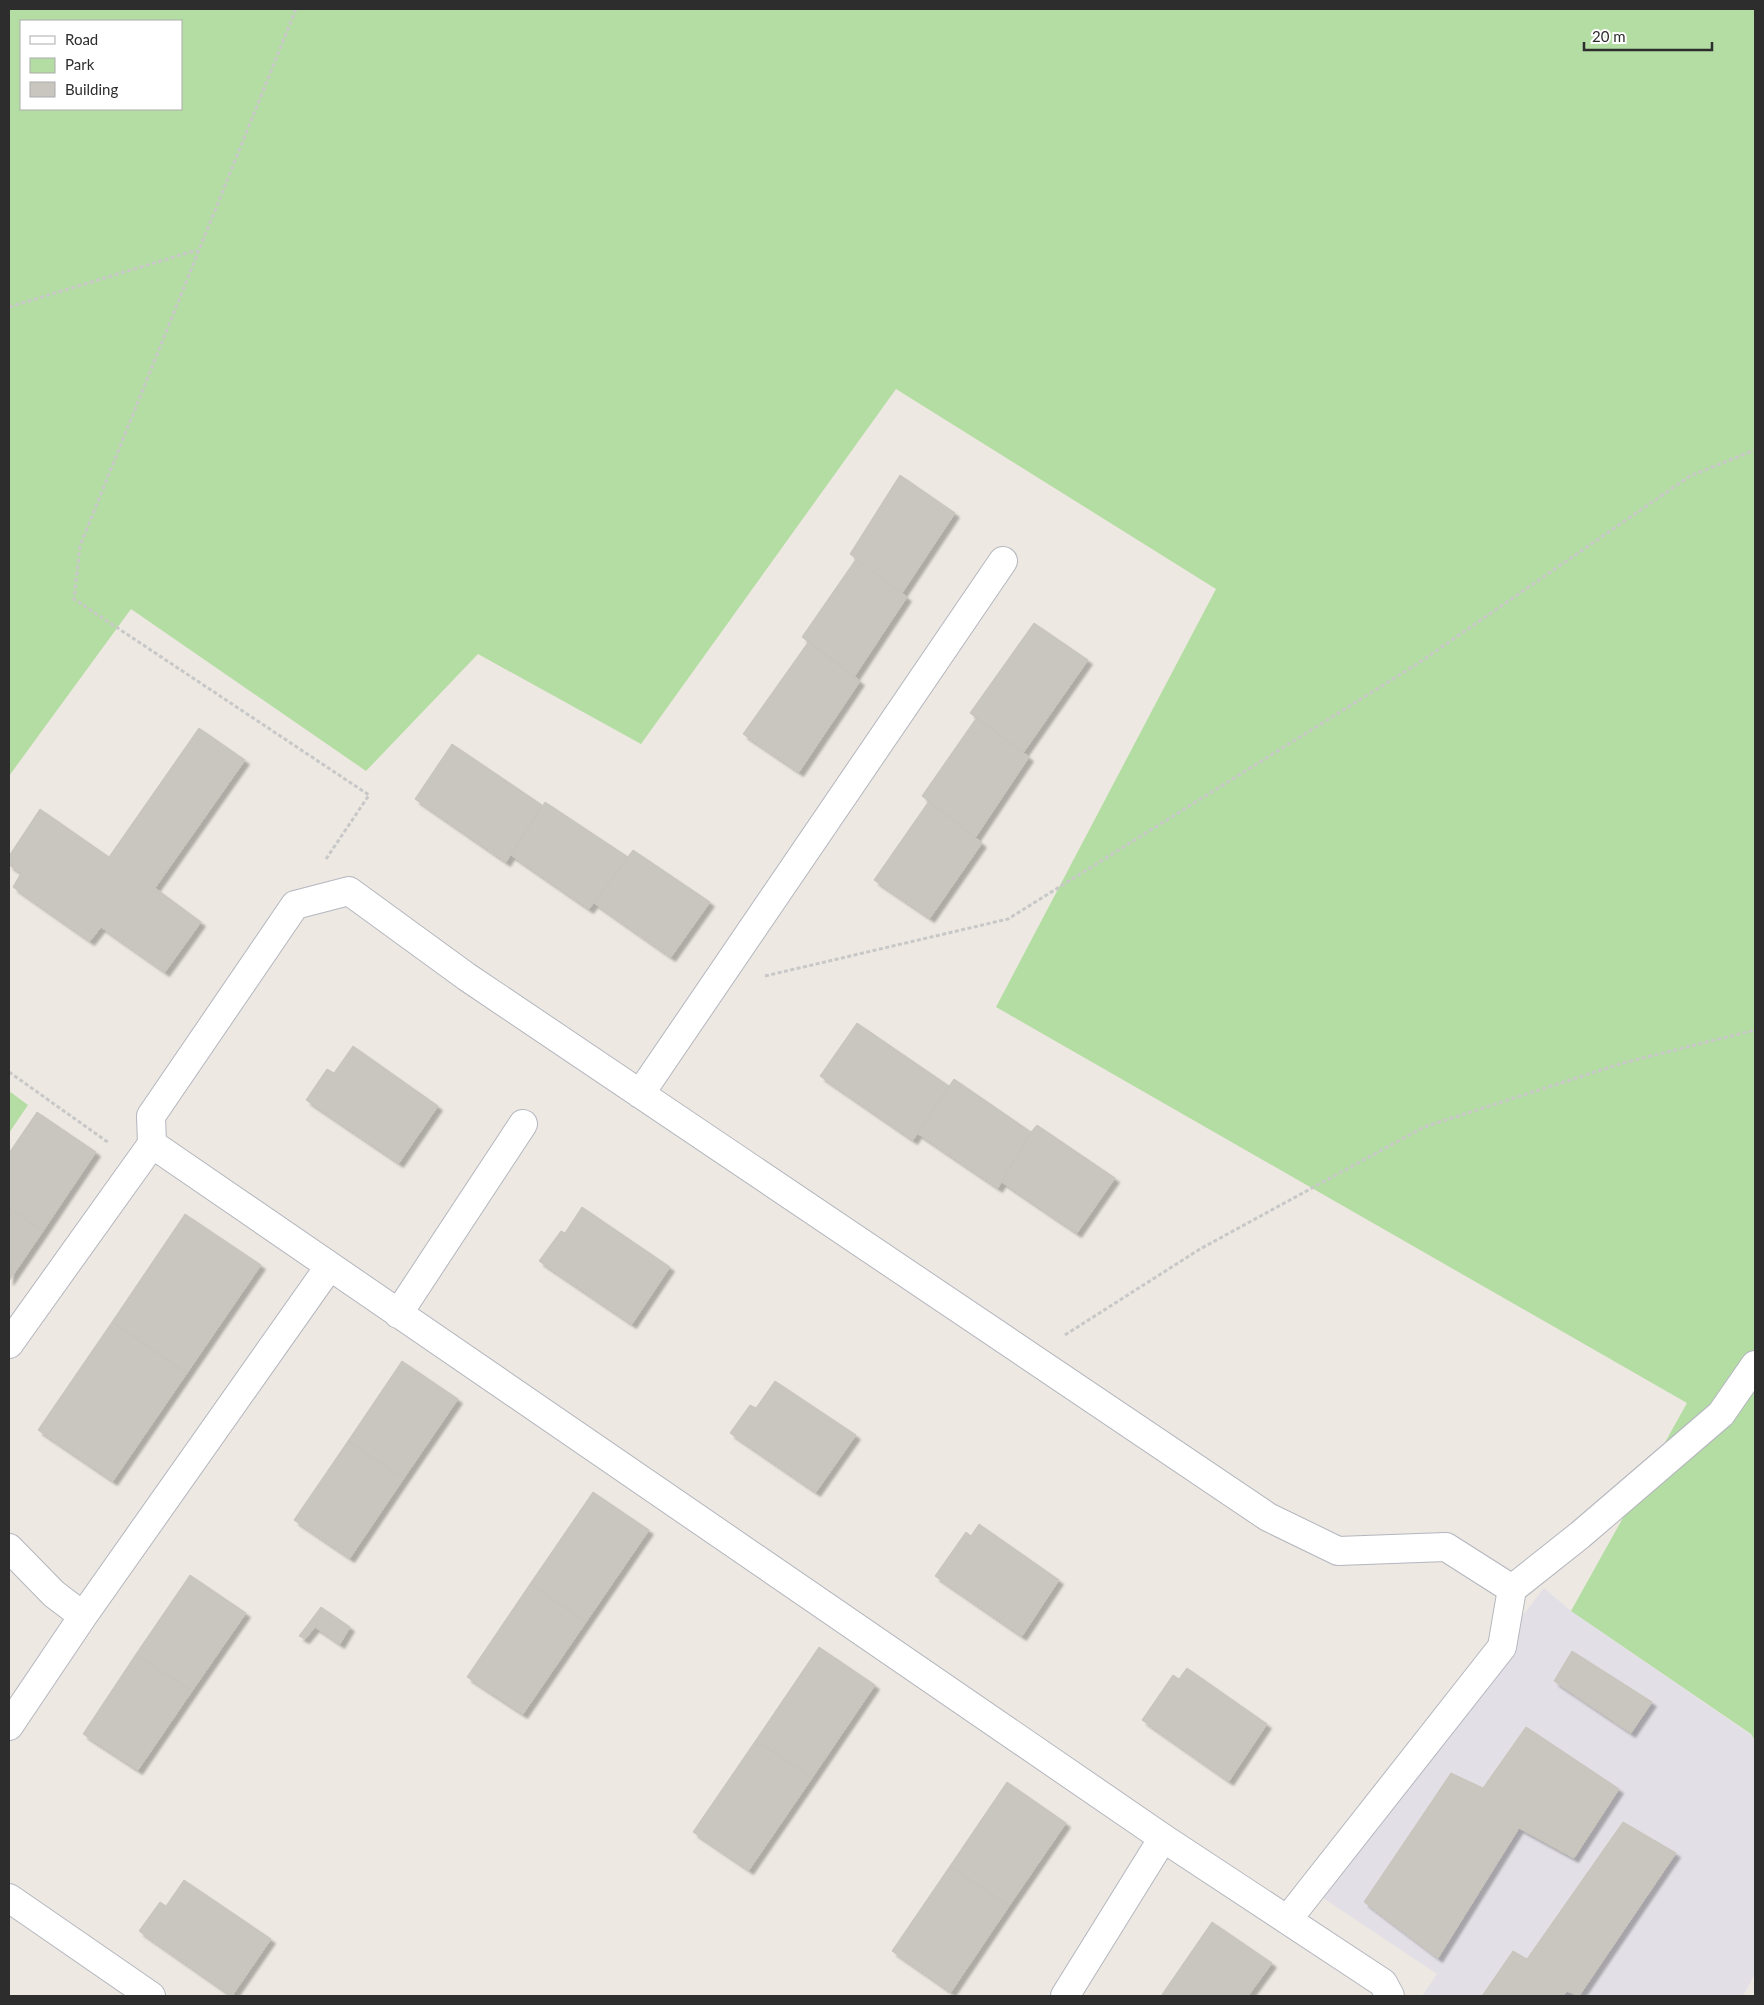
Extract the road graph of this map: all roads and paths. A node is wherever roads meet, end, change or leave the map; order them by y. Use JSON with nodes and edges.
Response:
{"nodes":[{"id":1,"x":296,"y":9,"type":"edge"},
{"id":2,"x":198,"y":250,"type":"junction"},
{"id":3,"x":9,"y":307,"type":"edge"},
{"id":4,"x":1755,"y":450,"type":"edge"},
{"id":5,"x":1003,"y":561,"type":"dead end"},
{"id":6,"x":295,"y":905,"type":"junction"},
{"id":7,"x":711,"y":989,"type":"junction"},
{"id":8,"x":1755,"y":1030,"type":"edge"},
{"id":9,"x":9,"y":1072,"type":"edge"},
{"id":10,"x":640,"y":1094,"type":"junction"},
{"id":11,"x":523,"y":1124,"type":"dead end"},
{"id":12,"x":145,"y":1154,"type":"junction"},
{"id":13,"x":329,"y":1267,"type":"junction"},
{"id":14,"x":398,"y":1314,"type":"junction"},
{"id":15,"x":9,"y":1344,"type":"edge"},
{"id":16,"x":1031,"y":1357,"type":"junction"},
{"id":17,"x":1755,"y":1365,"type":"edge"},
{"id":18,"x":9,"y":1548,"type":"edge"},
{"id":19,"x":1512,"y":1589,"type":"junction"},
{"id":20,"x":84,"y":1616,"type":"junction"},
{"id":21,"x":9,"y":1726,"type":"edge"},
{"id":22,"x":1163,"y":1838,"type":"junction"},
{"id":23,"x":9,"y":1898,"type":"edge"},
{"id":24,"x":1288,"y":1920,"type":"junction"},
{"id":25,"x":151,"y":1996,"type":"edge"},
{"id":26,"x":1065,"y":1996,"type":"edge"},
{"id":27,"x":1390,"y":1996,"type":"edge"}],
"edges":[{"from":1,"to":2,"type":"path"},
{"from":2,"to":3,"type":"path"},
{"from":2,"to":6,"type":"path"},
{"from":4,"to":7,"type":"path"},
{"from":5,"to":7,"type":"lane"},
{"from":6,"to":10,"type":"lane"},
{"from":6,"to":12,"type":"lane"},
{"from":7,"to":10,"type":"lane"},
{"from":8,"to":16,"type":"path"},
{"from":9,"to":12,"type":"path"},
{"from":10,"to":16,"type":"lane"},
{"from":11,"to":14,"type":"lane"},
{"from":12,"to":13,"type":"lane"},
{"from":12,"to":15,"type":"lane"},
{"from":13,"to":14,"type":"lane"},
{"from":13,"to":20,"type":"lane"},
{"from":14,"to":22,"type":"lane"},
{"from":16,"to":19,"type":"lane"},
{"from":17,"to":19,"type":"lane"},
{"from":18,"to":20,"type":"lane"},
{"from":19,"to":24,"type":"lane"},
{"from":20,"to":21,"type":"lane"},
{"from":22,"to":24,"type":"lane"},
{"from":22,"to":26,"type":"lane"},
{"from":23,"to":25,"type":"lane"},
{"from":24,"to":27,"type":"lane"}]}
